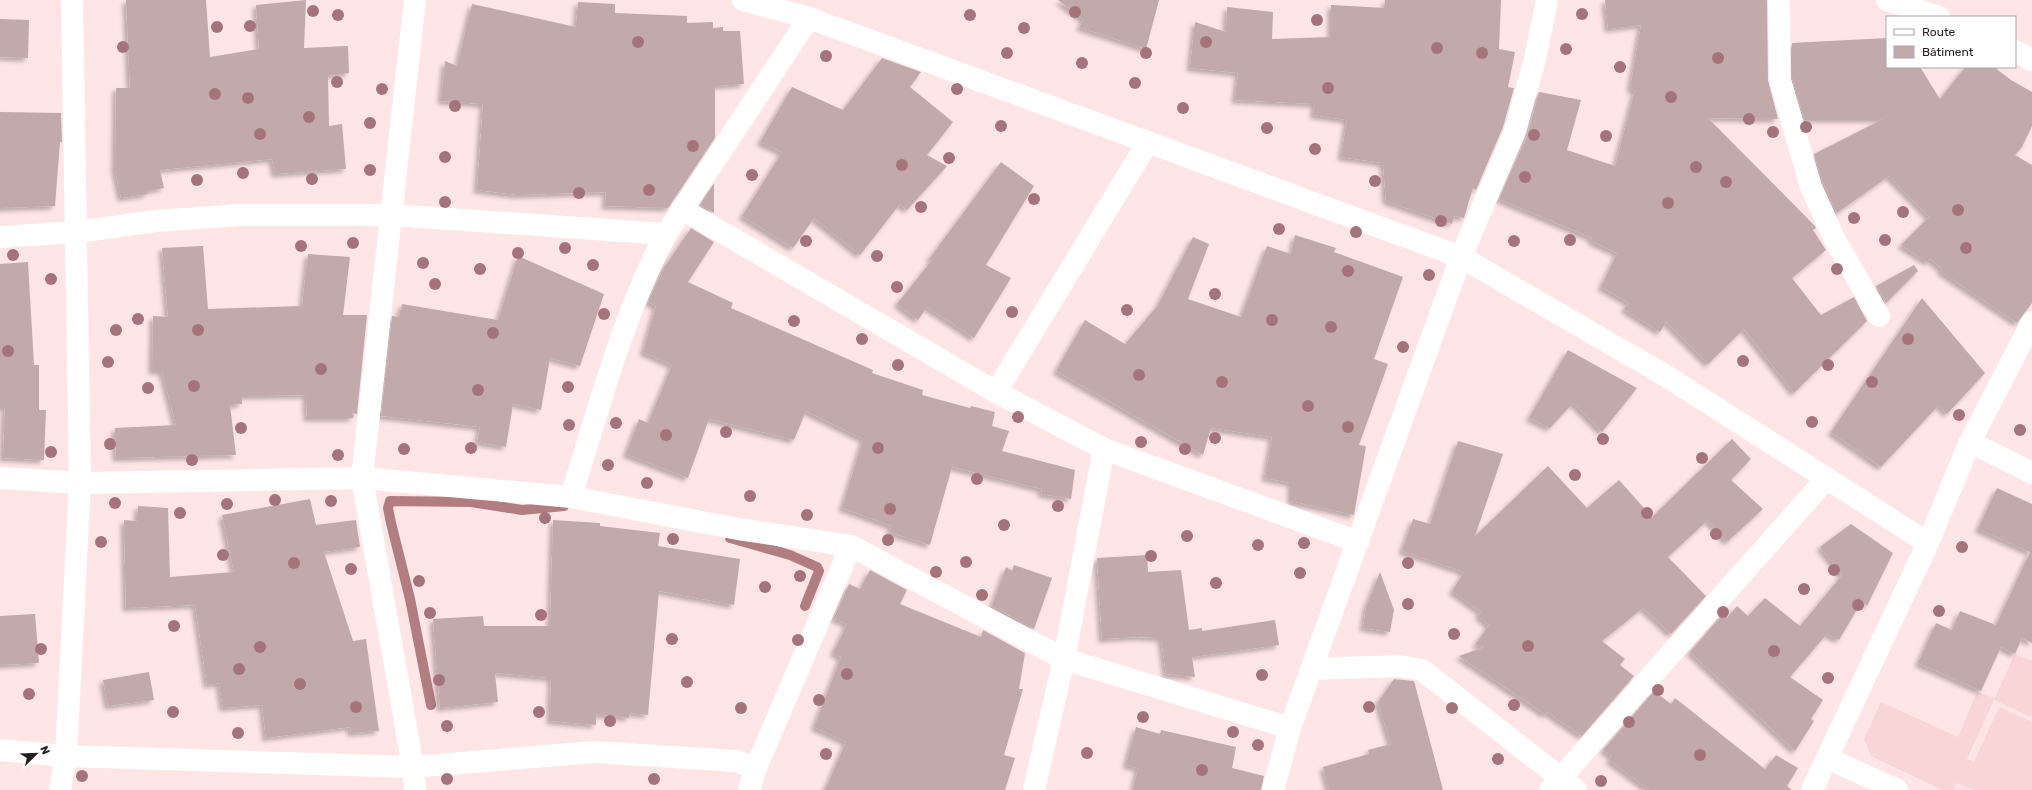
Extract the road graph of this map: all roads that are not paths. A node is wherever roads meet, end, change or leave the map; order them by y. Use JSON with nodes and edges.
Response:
{"nodes":[{"id":1,"x":72,"y":0,"type":"edge"},
{"id":2,"x":415,"y":0,"type":"edge"},
{"id":3,"x":743,"y":0,"type":"edge"},
{"id":4,"x":1547,"y":0,"type":"edge"},
{"id":5,"x":1779,"y":0,"type":"edge"},
{"id":6,"x":1888,"y":0,"type":"edge"},
{"id":7,"x":1936,"y":16,"type":"edge"},
{"id":8,"x":810,"y":18,"type":"junction"},
{"id":9,"x":2016,"y":52,"type":"edge"},
{"id":10,"x":2032,"y":60,"type":"edge"},
{"id":11,"x":1148,"y":142,"type":"junction"},
{"id":12,"x":682,"y":209,"type":"junction"},
{"id":13,"x":391,"y":215,"type":"junction"},
{"id":14,"x":77,"y":232,"type":"junction"},
{"id":15,"x":666,"y":234,"type":"junction"},
{"id":16,"x":0,"y":237,"type":"edge"},
{"id":17,"x":1461,"y":257,"type":"junction"},
{"id":18,"x":1879,"y":316,"type":"dead end"},
{"id":19,"x":2032,"y":322,"type":"edge"},
{"id":20,"x":996,"y":392,"type":"junction"},
{"id":21,"x":1970,"y":442,"type":"junction"},
{"id":22,"x":1104,"y":449,"type":"junction"},
{"id":23,"x":2032,"y":473,"type":"edge"},
{"id":24,"x":0,"y":478,"type":"edge"},
{"id":25,"x":362,"y":478,"type":"junction"},
{"id":26,"x":1827,"y":478,"type":"junction"},
{"id":27,"x":80,"y":483,"type":"junction"},
{"id":28,"x":571,"y":497,"type":"junction"},
{"id":29,"x":1358,"y":542,"type":"junction"},
{"id":30,"x":1928,"y":543,"type":"junction"},
{"id":31,"x":851,"y":546,"type":"junction"},
{"id":32,"x":1064,"y":659,"type":"junction"},
{"id":33,"x":1312,"y":669,"type":"junction"},
{"id":34,"x":1290,"y":728,"type":"junction"},
{"id":35,"x":0,"y":750,"type":"edge"},
{"id":36,"x":66,"y":756,"type":"junction"},
{"id":37,"x":1827,"y":758,"type":"junction"},
{"id":38,"x":413,"y":768,"type":"junction"},
{"id":39,"x":756,"y":768,"type":"junction"},
{"id":40,"x":1562,"y":786,"type":"edge"},
{"id":41,"x":60,"y":790,"type":"edge"},
{"id":42,"x":415,"y":790,"type":"edge"},
{"id":43,"x":749,"y":790,"type":"edge"},
{"id":44,"x":1034,"y":790,"type":"edge"},
{"id":45,"x":1273,"y":790,"type":"edge"},
{"id":46,"x":1812,"y":790,"type":"edge"},
{"id":47,"x":1897,"y":790,"type":"edge"}],
"edges":[{"from":1,"to":14,"type":"street"},
{"from":2,"to":13,"type":"street"},
{"from":3,"to":8,"type":"street"},
{"from":4,"to":17,"type":"street"},
{"from":5,"to":18,"type":"street"},
{"from":6,"to":7,"type":"street"},
{"from":8,"to":11,"type":"street"},
{"from":8,"to":12,"type":"street"},
{"from":9,"to":10,"type":"street"},
{"from":11,"to":17,"type":"street"},
{"from":11,"to":20,"type":"street"},
{"from":12,"to":15,"type":"street"},
{"from":12,"to":20,"type":"street"},
{"from":13,"to":14,"type":"street"},
{"from":13,"to":15,"type":"street"},
{"from":13,"to":25,"type":"street"},
{"from":14,"to":16,"type":"street"},
{"from":14,"to":27,"type":"street"},
{"from":15,"to":28,"type":"street"},
{"from":17,"to":26,"type":"street"},
{"from":17,"to":29,"type":"street"},
{"from":19,"to":21,"type":"street"},
{"from":20,"to":22,"type":"street"},
{"from":21,"to":23,"type":"street"},
{"from":21,"to":30,"type":"street"},
{"from":22,"to":29,"type":"street"},
{"from":22,"to":32,"type":"street"},
{"from":24,"to":27,"type":"street"},
{"from":25,"to":27,"type":"street"},
{"from":25,"to":28,"type":"street"},
{"from":25,"to":38,"type":"street"},
{"from":26,"to":30,"type":"street"},
{"from":26,"to":40,"type":"street"},
{"from":27,"to":36,"type":"street"},
{"from":28,"to":31,"type":"street"},
{"from":29,"to":33,"type":"street"},
{"from":30,"to":37,"type":"street"},
{"from":31,"to":32,"type":"street"},
{"from":31,"to":39,"type":"street"},
{"from":32,"to":34,"type":"street"},
{"from":32,"to":44,"type":"street"},
{"from":33,"to":34,"type":"street"},
{"from":33,"to":40,"type":"street"},
{"from":34,"to":45,"type":"street"},
{"from":35,"to":36,"type":"street"},
{"from":36,"to":38,"type":"street"},
{"from":36,"to":41,"type":"street"},
{"from":37,"to":46,"type":"street"},
{"from":37,"to":47,"type":"street"},
{"from":38,"to":39,"type":"street"},
{"from":38,"to":42,"type":"street"},
{"from":39,"to":43,"type":"street"}]}
